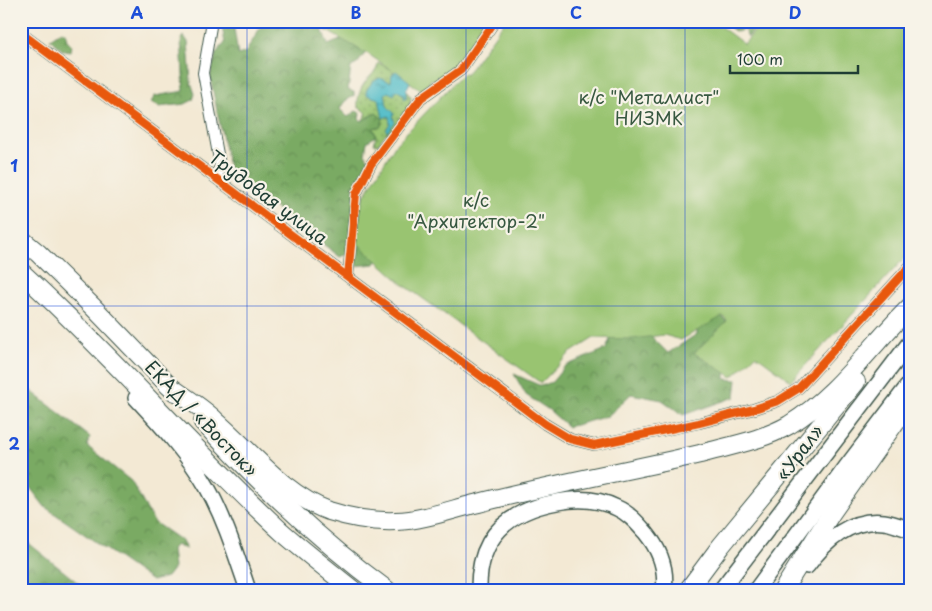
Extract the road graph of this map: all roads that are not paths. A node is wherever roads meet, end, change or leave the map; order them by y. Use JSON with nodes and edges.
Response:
{"nodes":[{"id":1,"x":212,"y":21,"type":"edge"},
{"id":2,"x":495,"y":21,"type":"edge"},
{"id":3,"x":21,"y":33,"type":"edge"},
{"id":4,"x":217,"y":179,"type":"junction"},
{"id":5,"x":21,"y":240,"type":"edge"},
{"id":6,"x":911,"y":265,"type":"edge"},
{"id":7,"x":21,"y":272,"type":"edge"},
{"id":8,"x":348,"y":276,"type":"junction"},
{"id":9,"x":911,"y":306,"type":"edge"},
{"id":10,"x":911,"y":316,"type":"edge"},
{"id":11,"x":90,"y":337,"type":"junction"},
{"id":12,"x":911,"y":341,"type":"edge"},
{"id":13,"x":911,"y":382,"type":"edge"},
{"id":14,"x":168,"y":385,"type":"junction"},
{"id":15,"x":911,"y":400,"type":"edge"},
{"id":16,"x":911,"y":530,"type":"edge"},
{"id":17,"x":248,"y":590,"type":"edge"},
{"id":18,"x":353,"y":590,"type":"edge"},
{"id":19,"x":387,"y":590,"type":"edge"},
{"id":20,"x":480,"y":590,"type":"edge"},
{"id":21,"x":664,"y":590,"type":"edge"},
{"id":22,"x":688,"y":590,"type":"edge"},
{"id":23,"x":721,"y":590,"type":"edge"},
{"id":24,"x":756,"y":590,"type":"edge"},
{"id":25,"x":783,"y":590,"type":"edge"},
{"id":26,"x":791,"y":590,"type":"edge"}],
"edges":[{"from":1,"to":4,"type":"street"},
{"from":2,"to":8,"type":"street"},
{"from":3,"to":4,"type":"street","name":"Трудовая улица"},
{"from":4,"to":8,"type":"street","name":"Трудовая улица"},
{"from":5,"to":14,"type":"highway","name":"ЕКАД / «Восток»"},
{"from":6,"to":8,"type":"street","name":"Трудовая улица"},
{"from":7,"to":11,"type":"highway","name":"ЕКАД / «Восток»"},
{"from":9,"to":14,"type":"highway"},
{"from":10,"to":22,"type":"highway"},
{"from":11,"to":17,"type":"main road"},
{"from":11,"to":18,"type":"highway","name":"ЕКАД / «Восток»"},
{"from":12,"to":23,"type":"main road","name":"«Урал»"},
{"from":13,"to":24,"type":"main road"},
{"from":14,"to":19,"type":"highway","name":"ЕКАД / «Восток»"},
{"from":15,"to":25,"type":"highway"},
{"from":16,"to":26,"type":"main road"},
{"from":20,"to":21,"type":"main road"}]}
